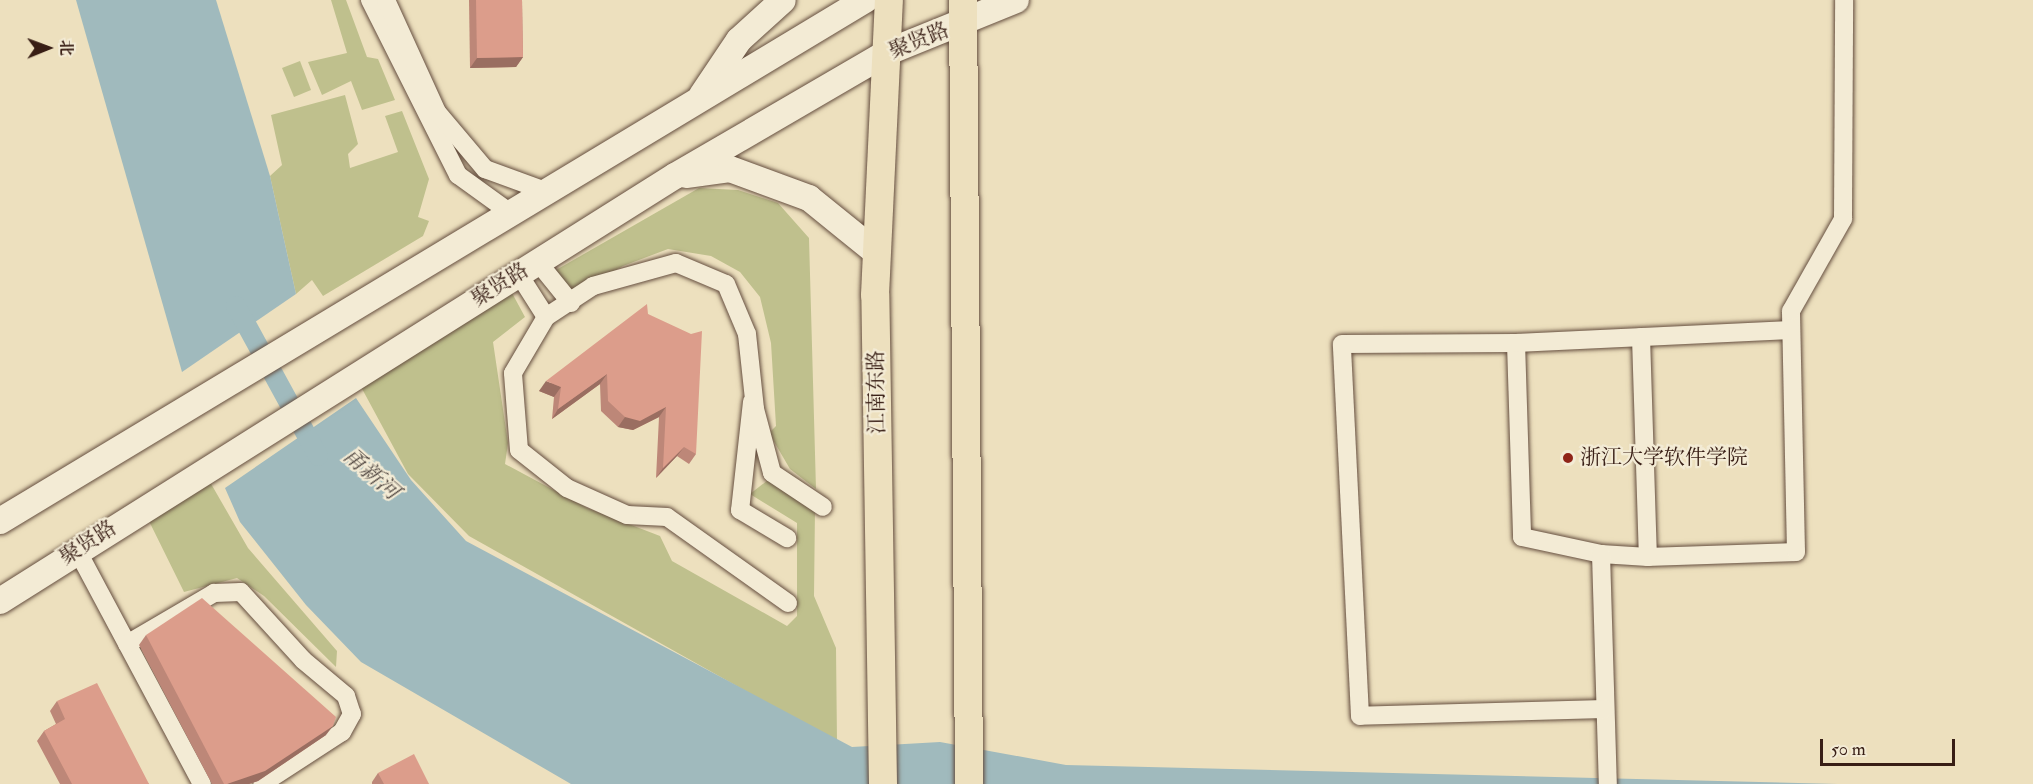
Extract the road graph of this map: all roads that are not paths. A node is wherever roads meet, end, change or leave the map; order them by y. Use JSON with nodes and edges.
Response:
{"nodes":[{"id":1,"x":370,"y":0,"type":"edge"},
{"id":2,"x":386,"y":0,"type":"edge"},
{"id":3,"x":783,"y":0,"type":"edge"},
{"id":4,"x":865,"y":0,"type":"edge"},
{"id":5,"x":889,"y":0,"type":"edge"},
{"id":6,"x":1016,"y":0,"type":"edge"},
{"id":7,"x":1844,"y":0,"type":"edge"},
{"id":8,"x":964,"y":11,"type":"edge"},
{"id":9,"x":888,"y":52,"type":"junction"},
{"id":10,"x":696,"y":103,"type":"junction"},
{"id":11,"x":675,"y":176,"type":"junction"},
{"id":12,"x":548,"y":192,"type":"junction"},
{"id":13,"x":503,"y":219,"type":"junction"},
{"id":14,"x":877,"y":253,"type":"junction"},
{"id":15,"x":528,"y":267,"type":"junction"},
{"id":16,"x":571,"y":303,"type":"junction"},
{"id":17,"x":546,"y":317,"type":"junction"},
{"id":18,"x":1791,"y":330,"type":"junction"},
{"id":19,"x":1641,"y":338,"type":"junction"},
{"id":20,"x":1516,"y":343,"type":"junction"},
{"id":21,"x":753,"y":396,"type":"junction"},
{"id":22,"x":823,"y":507,"type":"dead end"},
{"id":23,"x":0,"y":521,"type":"edge"},
{"id":24,"x":787,"y":538,"type":"dead end"},
{"id":25,"x":77,"y":550,"type":"junction"},
{"id":26,"x":1601,"y":554,"type":"junction"},
{"id":27,"x":1648,"y":557,"type":"junction"},
{"id":28,"x":0,"y":601,"type":"edge"},
{"id":29,"x":788,"y":603,"type":"dead end"},
{"id":30,"x":127,"y":644,"type":"junction"},
{"id":31,"x":1604,"y":709,"type":"junction"},
{"id":32,"x":1608,"y":775,"type":"edge"},
{"id":33,"x":202,"y":784,"type":"edge"},
{"id":34,"x":262,"y":784,"type":"edge"},
{"id":35,"x":883,"y":784,"type":"edge"},
{"id":36,"x":969,"y":784,"type":"edge"}],
"edges":[{"from":1,"to":13,"type":"street"},
{"from":2,"to":12,"type":"street"},
{"from":3,"to":10,"type":"main road"},
{"from":4,"to":10,"type":"main road"},
{"from":5,"to":9,"type":"main road","name":"江南东路"},
{"from":6,"to":8,"type":"main road","name":"聚贤路"},
{"from":7,"to":18,"type":"street"},
{"from":8,"to":9,"type":"main road","name":"聚贤路"},
{"from":8,"to":36,"type":"main road"},
{"from":9,"to":11,"type":"main road","name":"聚贤路"},
{"from":9,"to":14,"type":"main road","name":"江南东路"},
{"from":10,"to":12,"type":"main road"},
{"from":11,"to":14,"type":"main road"},
{"from":11,"to":15,"type":"main road","name":"聚贤路"},
{"from":12,"to":13,"type":"main road"},
{"from":13,"to":23,"type":"main road"},
{"from":14,"to":35,"type":"main road","name":"江南东路"},
{"from":15,"to":16,"type":"street"},
{"from":15,"to":17,"type":"street"},
{"from":15,"to":25,"type":"main road","name":"聚贤路"},
{"from":16,"to":17,"type":"street"},
{"from":16,"to":21,"type":"street"},
{"from":17,"to":29,"type":"street"},
{"from":18,"to":19,"type":"street"},
{"from":18,"to":27,"type":"street"},
{"from":19,"to":20,"type":"street"},
{"from":19,"to":27,"type":"street"},
{"from":20,"to":26,"type":"street"},
{"from":20,"to":31,"type":"street"},
{"from":21,"to":22,"type":"street"},
{"from":21,"to":24,"type":"street"},
{"from":25,"to":28,"type":"main road","name":"聚贤路"},
{"from":25,"to":30,"type":"street"},
{"from":26,"to":27,"type":"street"},
{"from":26,"to":31,"type":"street"},
{"from":30,"to":33,"type":"street"},
{"from":30,"to":34,"type":"street"},
{"from":31,"to":32,"type":"street"}]}
